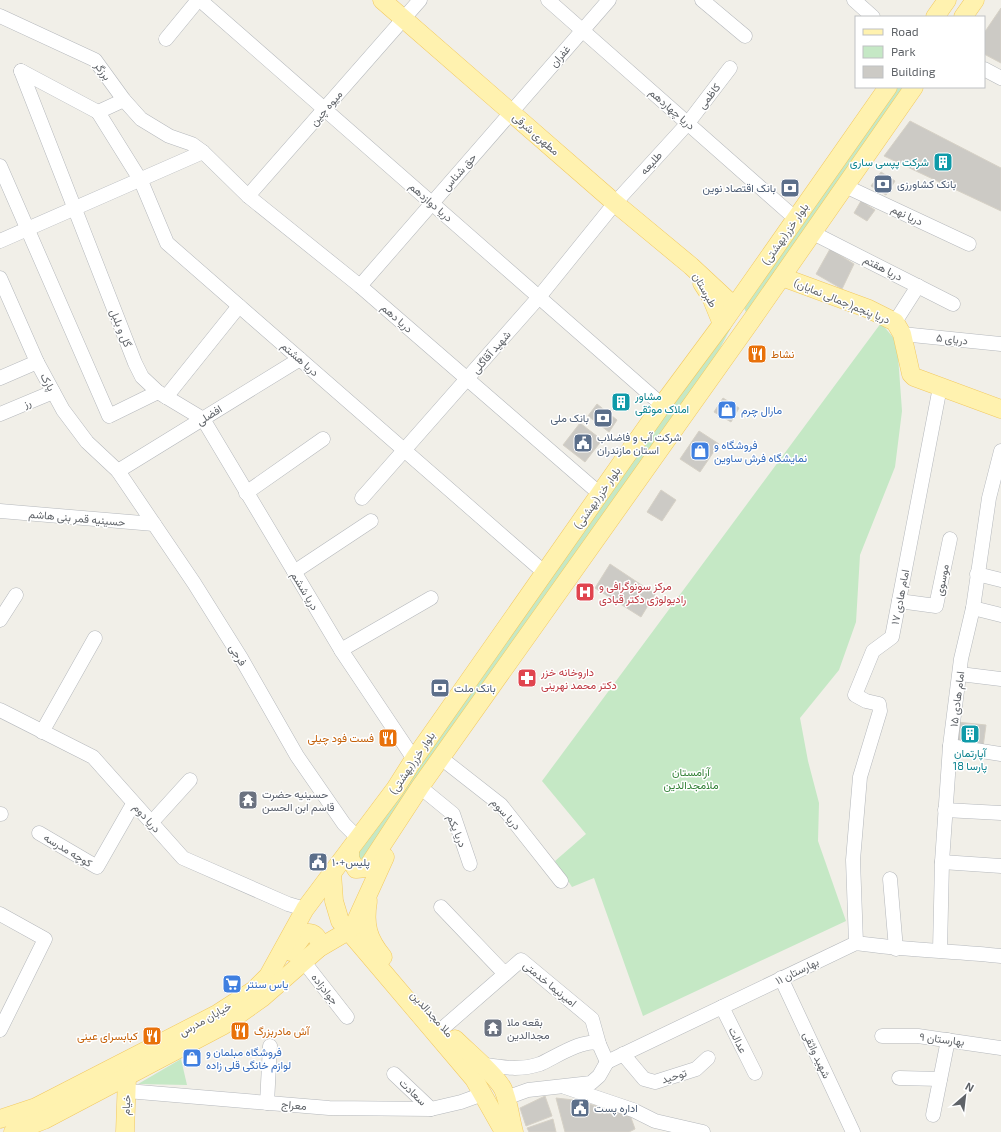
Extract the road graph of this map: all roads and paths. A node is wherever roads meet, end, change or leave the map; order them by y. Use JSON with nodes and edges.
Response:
{"nodes":[{"id":1,"x":199,"y":0,"type":"edge"},
{"id":2,"x":382,"y":0,"type":"edge"},
{"id":3,"x":420,"y":0,"type":"edge"},
{"id":4,"x":548,"y":0,"type":"edge"},
{"id":5,"x":609,"y":0,"type":"edge"},
{"id":6,"x":702,"y":0,"type":"edge"},
{"id":7,"x":854,"y":0,"type":"edge"},
{"id":8,"x":947,"y":0,"type":"edge"},
{"id":9,"x":975,"y":0,"type":"edge"},
{"id":10,"x":0,"y":16,"type":"edge"},
{"id":11,"x":872,"y":16,"type":"edge"},
{"id":12,"x":937,"y":16,"type":"edge"},
{"id":13,"x":964,"y":16,"type":"edge"},
{"id":14,"x":404,"y":19,"type":"junction"},
{"id":15,"x":583,"y":30,"type":"junction"},
{"id":16,"x":745,"y":36,"type":"dead end"},
{"id":17,"x":166,"y":40,"type":"dead end"},
{"id":18,"x":730,"y":68,"type":"dead end"},
{"id":19,"x":985,"y":70,"type":"edge"},
{"id":20,"x":1001,"y":78,"type":"edge"},
{"id":21,"x":887,"y":88,"type":"edge"},
{"id":22,"x":913,"y":88,"type":"edge"},
{"id":23,"x":124,"y":100,"type":"junction"},
{"id":24,"x":325,"y":109,"type":"junction"},
{"id":25,"x":98,"y":112,"type":"junction"},
{"id":26,"x":511,"y":112,"type":"junction"},
{"id":27,"x":688,"y":123,"type":"junction"},
{"id":28,"x":198,"y":148,"type":"junction"},
{"id":29,"x":0,"y":166,"type":"edge"},
{"id":30,"x":140,"y":180,"type":"junction"},
{"id":31,"x":845,"y":186,"type":"junction"},
{"id":32,"x":248,"y":196,"type":"junction"},
{"id":33,"x":432,"y":203,"type":"junction"},
{"id":34,"x":615,"y":203,"type":"junction"},
{"id":35,"x":73,"y":209,"type":"junction"},
{"id":36,"x":796,"y":219,"type":"junction"},
{"id":37,"x":28,"y":229,"type":"junction"},
{"id":38,"x":813,"y":233,"type":"junction"},
{"id":39,"x":0,"y":241,"type":"edge"},
{"id":40,"x":969,"y":244,"type":"dead end"},
{"id":41,"x":691,"y":266,"type":"junction"},
{"id":42,"x":782,"y":277,"type":"junction"},
{"id":43,"x":0,"y":278,"type":"edge"},
{"id":44,"x":360,"y":286,"type":"junction"},
{"id":45,"x":918,"y":286,"type":"junction"},
{"id":46,"x":539,"y":297,"type":"junction"},
{"id":47,"x":953,"y":304,"type":"dead end"},
{"id":48,"x":239,"y":306,"type":"junction"},
{"id":49,"x":734,"y":306,"type":"junction"},
{"id":50,"x":751,"y":321,"type":"junction"},
{"id":51,"x":722,"y":324,"type":"junction"},
{"id":52,"x":898,"y":328,"type":"junction"},
{"id":53,"x":1001,"y":344,"type":"edge"},
{"id":54,"x":300,"y":359,"type":"junction"},
{"id":55,"x":37,"y":362,"type":"junction"},
{"id":56,"x":0,"y":378,"type":"edge"},
{"id":57,"x":466,"y":380,"type":"junction"},
{"id":58,"x":940,"y":387,"type":"junction"},
{"id":59,"x":53,"y":392,"type":"junction"},
{"id":60,"x":162,"y":394,"type":"junction"},
{"id":61,"x":662,"y":405,"type":"junction"},
{"id":62,"x":1001,"y":409,"type":"edge"},
{"id":63,"x":0,"y":414,"type":"edge"},
{"id":64,"x":203,"y":419,"type":"junction"},
{"id":65,"x":323,"y":439,"type":"dead end"},
{"id":66,"x":404,"y":450,"type":"junction"},
{"id":67,"x":1001,"y":451,"type":"edge"},
{"id":68,"x":118,"y":471,"type":"junction"},
{"id":69,"x":246,"y":493,"type":"junction"},
{"id":70,"x":600,"y":494,"type":"junction"},
{"id":71,"x":362,"y":498,"type":"dead end"},
{"id":72,"x":0,"y":511,"type":"edge"},
{"id":73,"x":371,"y":521,"type":"dead end"},
{"id":74,"x":154,"y":524,"type":"junction"},
{"id":75,"x":950,"y":539,"type":"dead end"},
{"id":76,"x":294,"y":572,"type":"junction"},
{"id":77,"x":545,"y":573,"type":"junction"},
{"id":78,"x":977,"y":574,"type":"junction"},
{"id":79,"x":1001,"y":580,"type":"edge"},
{"id":80,"x":16,"y":595,"type":"dead end"},
{"id":81,"x":431,"y":598,"type":"dead end"},
{"id":82,"x":899,"y":602,"type":"junction"},
{"id":83,"x":973,"y":608,"type":"junction"},
{"id":84,"x":1001,"y":615,"type":"edge"},
{"id":85,"x":0,"y":620,"type":"edge"},
{"id":86,"x":95,"y":638,"type":"dead end"},
{"id":87,"x":341,"y":650,"type":"junction"},
{"id":88,"x":960,"y":674,"type":"junction"},
{"id":89,"x":1001,"y":679,"type":"edge"},
{"id":90,"x":0,"y":710,"type":"edge"},
{"id":91,"x":42,"y":732,"type":"junction"},
{"id":92,"x":950,"y":746,"type":"junction"},
{"id":93,"x":1001,"y":754,"type":"edge"},
{"id":94,"x":441,"y":758,"type":"junction"},
{"id":95,"x":414,"y":759,"type":"junction"},
{"id":96,"x":190,"y":780,"type":"dead end"},
{"id":97,"x":420,"y":787,"type":"junction"},
{"id":98,"x":134,"y":804,"type":"junction"},
{"id":99,"x":945,"y":810,"type":"junction"},
{"id":100,"x":1001,"y":813,"type":"edge"},
{"id":101,"x":152,"y":823,"type":"junction"},
{"id":102,"x":39,"y":833,"type":"dead end"},
{"id":103,"x":354,"y":844,"type":"junction"},
{"id":104,"x":942,"y":862,"type":"junction"},
{"id":105,"x":470,"y":864,"type":"dead end"},
{"id":106,"x":1001,"y":866,"type":"edge"},
{"id":107,"x":332,"y":873,"type":"junction"},
{"id":108,"x":890,"y":879,"type":"dead end"},
{"id":109,"x":561,"y":881,"type":"dead end"},
{"id":110,"x":369,"y":889,"type":"junction"},
{"id":111,"x":441,"y":907,"type":"dead end"},
{"id":112,"x":305,"y":909,"type":"junction"},
{"id":113,"x":0,"y":914,"type":"edge"},
{"id":114,"x":348,"y":931,"type":"junction"},
{"id":115,"x":856,"y":943,"type":"junction"},
{"id":116,"x":319,"y":948,"type":"junction"},
{"id":117,"x":896,"y":949,"type":"junction"},
{"id":118,"x":940,"y":950,"type":"junction"},
{"id":119,"x":1001,"y":956,"type":"edge"},
{"id":120,"x":304,"y":962,"type":"junction"},
{"id":121,"x":504,"y":974,"type":"junction"},
{"id":122,"x":268,"y":976,"type":"junction"},
{"id":123,"x":781,"y":978,"type":"junction"},
{"id":124,"x":722,"y":1007,"type":"junction"},
{"id":125,"x":347,"y":1017,"type":"dead end"},
{"id":126,"x":443,"y":1028,"type":"junction"},
{"id":127,"x":0,"y":1030,"type":"edge"},
{"id":128,"x":882,"y":1036,"type":"dead end"},
{"id":129,"x":948,"y":1040,"type":"junction"},
{"id":130,"x":599,"y":1044,"type":"junction"},
{"id":131,"x":270,"y":1046,"type":"dead end"},
{"id":132,"x":1001,"y":1048,"type":"edge"},
{"id":133,"x":623,"y":1054,"type":"junction"},
{"id":134,"x":708,"y":1058,"type":"dead end"},
{"id":135,"x":607,"y":1062,"type":"junction"},
{"id":136,"x":479,"y":1064,"type":"junction"},
{"id":137,"x":754,"y":1073,"type":"dead end"},
{"id":138,"x":394,"y":1074,"type":"dead end"},
{"id":139,"x":899,"y":1078,"type":"dead end"},
{"id":140,"x":940,"y":1079,"type":"junction"},
{"id":141,"x":127,"y":1084,"type":"junction"},
{"id":142,"x":564,"y":1087,"type":"junction"},
{"id":143,"x":493,"y":1099,"type":"junction"},
{"id":144,"x":266,"y":1103,"type":"junction"},
{"id":145,"x":431,"y":1109,"type":"junction"},
{"id":146,"x":933,"y":1115,"type":"dead end"},
{"id":147,"x":0,"y":1118,"type":"edge"},
{"id":148,"x":656,"y":1126,"type":"edge"},
{"id":149,"x":13,"y":1132,"type":"edge"},
{"id":150,"x":125,"y":1132,"type":"edge"},
{"id":151,"x":504,"y":1132,"type":"edge"},
{"id":152,"x":514,"y":1132,"type":"edge"},
{"id":153,"x":703,"y":1132,"type":"edge"},
{"id":154,"x":853,"y":1132,"type":"edge"}],
"edges":[{"from":1,"to":17,"type":"street"},
{"from":1,"to":24,"type":"street","name":"دریا دوازدهم"},
{"from":2,"to":14,"type":"main road","name":"مطهری شرقی"},
{"from":3,"to":14,"type":"street"},
{"from":4,"to":15,"type":"street","name":"دریا چهاردهم"},
{"from":5,"to":15,"type":"street","name":"غفران"},
{"from":6,"to":16,"type":"street"},
{"from":7,"to":11,"type":"street"},
{"from":8,"to":12,"type":"main road"},
{"from":9,"to":13,"type":"main road"},
{"from":10,"to":23,"type":"street","name":"برزگر"},
{"from":14,"to":24,"type":"street","name":"میوه چین"},
{"from":14,"to":26,"type":"main road","name":"مطهری شرقی"},
{"from":15,"to":26,"type":"street","name":"غفران"},
{"from":15,"to":27,"type":"street","name":"دریا چهاردهم"},
{"from":18,"to":27,"type":"street","name":"کاظمی"},
{"from":19,"to":20,"type":"street"},
{"from":21,"to":36,"type":"main road","name":"بلوار خزر(بهشتی)"},
{"from":22,"to":31,"type":"main road","name":"بلوار خزر(بهشتی)"},
{"from":23,"to":25,"type":"street"},
{"from":23,"to":28,"type":"street","name":"برزگر"},
{"from":24,"to":32,"type":"street","name":"میوه چین"},
{"from":24,"to":33,"type":"street","name":"دریا دوازدهم"},
{"from":25,"to":30,"type":"street","name":"دریا هشتم"},
{"from":25,"to":35,"type":"street","name":"گل و بلبل"},
{"from":26,"to":33,"type":"street","name":"حق شناس"},
{"from":26,"to":34,"type":"main road","name":"مطهری شرقی"},
{"from":27,"to":34,"type":"street","name":"طلیعه"},
{"from":27,"to":36,"type":"street","name":"دریا چهاردهم"},
{"from":28,"to":30,"type":"street"},
{"from":28,"to":32,"type":"street","name":"دریا دهم"},
{"from":29,"to":37,"type":"street"},
{"from":30,"to":35,"type":"street"},
{"from":30,"to":48,"type":"street","name":"دریا هشتم"},
{"from":31,"to":38,"type":"main road","name":"بلوار خزر(بهشتی)"},
{"from":31,"to":40,"type":"street","name":"دریا نهم"},
{"from":32,"to":44,"type":"street","name":"دریا دهم"},
{"from":33,"to":44,"type":"street","name":"حق شناس"},
{"from":33,"to":46,"type":"street","name":"دریا دوازدهم"},
{"from":34,"to":41,"type":"main road","name":"مطهری شرقی"},
{"from":34,"to":46,"type":"street","name":"شهید آقاگلی"},
{"from":35,"to":37,"type":"street"},
{"from":35,"to":60,"type":"street","name":"گل و بلبل"},
{"from":36,"to":49,"type":"main road","name":"بلوار خزر(بهشتی)"},
{"from":37,"to":39,"type":"street"},
{"from":37,"to":60,"type":"street"},
{"from":38,"to":42,"type":"main road","name":"بلوار خزر(بهشتی)"},
{"from":38,"to":45,"type":"street","name":"دریا هقتم"},
{"from":41,"to":49,"type":"main road","name":"طبرستان"},
{"from":41,"to":51,"type":"main road","name":"طبرستان"},
{"from":42,"to":50,"type":"main road","name":"بلوار خزر(بهشتی)"},
{"from":42,"to":52,"type":"main road","name":"دریا پنجم(جمالی نمایان)"},
{"from":43,"to":55,"type":"street","name":"پارک"},
{"from":44,"to":57,"type":"street","name":"دریا دهم"},
{"from":45,"to":47,"type":"street","name":"دریا هقتم"},
{"from":45,"to":52,"type":"street"},
{"from":46,"to":57,"type":"street","name":"شهید آقاگلی"},
{"from":46,"to":61,"type":"street","name":"دریا دوازدهم"},
{"from":48,"to":54,"type":"street","name":"دریا هشتم"},
{"from":48,"to":60,"type":"street"},
{"from":49,"to":50,"type":"street"},
{"from":49,"to":51,"type":"main road","name":"بلوار خزر(بهشتی)"},
{"from":50,"to":94,"type":"main road","name":"بلوار خزر(بهشتی)"},
{"from":51,"to":61,"type":"main road","name":"بلوار خزر(بهشتی)"},
{"from":52,"to":53,"type":"street","name":"دریای ۵"},
{"from":52,"to":58,"type":"main road"},
{"from":54,"to":64,"type":"street","name":"افضلی"},
{"from":54,"to":66,"type":"street","name":"دریا هشتم"},
{"from":55,"to":56,"type":"street"},
{"from":55,"to":59,"type":"street","name":"پارک"},
{"from":57,"to":66,"type":"street","name":"شهید آقاگلی"},
{"from":57,"to":70,"type":"street","name":"دریا دهم"},
{"from":58,"to":62,"type":"main road"},
{"from":58,"to":82,"type":"street","name":"امام هادی ۱۷"},
{"from":59,"to":63,"type":"street","name":"رز"},
{"from":59,"to":68,"type":"street","name":"پارک"},
{"from":60,"to":64,"type":"street","name":"گل و بلبل"},
{"from":61,"to":70,"type":"main road","name":"بلوار خزر(بهشتی)"},
{"from":64,"to":68,"type":"street","name":"افضلی"},
{"from":64,"to":69,"type":"street","name":"دریا ششم"},
{"from":65,"to":69,"type":"street"},
{"from":66,"to":71,"type":"street","name":"شهید آقاگلی"},
{"from":66,"to":77,"type":"street","name":"دریا هشتم"},
{"from":67,"to":78,"type":"street","name":"امام هادی ۱۵"},
{"from":68,"to":74,"type":"street","name":"فرجی"},
{"from":69,"to":76,"type":"street","name":"دریا ششم"},
{"from":70,"to":77,"type":"main road","name":"بلوار خزر(بهشتی)"},
{"from":72,"to":74,"type":"street","name":"حسینیه قمر بنی هاشم"},
{"from":73,"to":76,"type":"street"},
{"from":74,"to":103,"type":"street","name":"فرجی"},
{"from":75,"to":82,"type":"street","name":"موسوی"},
{"from":76,"to":87,"type":"street","name":"دریا ششم"},
{"from":77,"to":95,"type":"main road","name":"بلوار خزر(بهشتی)"},
{"from":78,"to":79,"type":"street"},
{"from":78,"to":83,"type":"street","name":"امام هادی ۱۵"},
{"from":80,"to":85,"type":"street"},
{"from":81,"to":87,"type":"street"},
{"from":82,"to":115,"type":"street","name":"امام هادی ۱۷"},
{"from":83,"to":84,"type":"street"},
{"from":83,"to":88,"type":"street","name":"امام هادی ۱۵"},
{"from":86,"to":91,"type":"street"},
{"from":87,"to":95,"type":"street","name":"دریا ششم"},
{"from":88,"to":89,"type":"street"},
{"from":88,"to":92,"type":"street","name":"امام هادی ۱۵"},
{"from":90,"to":91,"type":"street","name":"دریا دوم"},
{"from":91,"to":98,"type":"street","name":"دریا دوم"},
{"from":92,"to":93,"type":"street"},
{"from":92,"to":99,"type":"street","name":"امام هادی ۱۵"},
{"from":94,"to":97,"type":"main road","name":"بلوار خزر(بهشتی)"},
{"from":94,"to":109,"type":"street","name":"دریا سوم"},
{"from":95,"to":103,"type":"main road","name":"بلوار خزر(بهشتی)"},
{"from":96,"to":101,"type":"street"},
{"from":97,"to":103,"type":"main road"},
{"from":97,"to":105,"type":"street","name":"دریا یکم"},
{"from":97,"to":110,"type":"main road"},
{"from":98,"to":101,"type":"street","name":"دریا دوم"},
{"from":98,"to":102,"type":"street","name":"کوچه مدرسه"},
{"from":99,"to":100,"type":"street"},
{"from":99,"to":104,"type":"street","name":"امام هادی ۱۵"},
{"from":101,"to":112,"type":"street","name":"دریا دوم"},
{"from":103,"to":107,"type":"main road","name":"خیابان مدرس"},
{"from":104,"to":106,"type":"street"},
{"from":104,"to":118,"type":"street","name":"امام هادی ۱۵"},
{"from":107,"to":112,"type":"main road","name":"خیابان مدرس"},
{"from":107,"to":114,"type":"main road","name":"ملا مجدالدین"},
{"from":108,"to":117,"type":"street"},
{"from":110,"to":114,"type":"main road"},
{"from":110,"to":126,"type":"main road","name":"ملا مجدالدین"},
{"from":111,"to":121,"type":"street"},
{"from":112,"to":122,"type":"main road","name":"خیابان مدرس"},
{"from":113,"to":127,"type":"street"},
{"from":114,"to":116,"type":"main road","name":"خیابان مدرس"},
{"from":114,"to":143,"type":"main road","name":"ملا مجدالدین"},
{"from":115,"to":117,"type":"street"},
{"from":115,"to":123,"type":"street","name":"بهارستان ۱۱"},
{"from":116,"to":120,"type":"main road","name":"خیابان مدرس"},
{"from":116,"to":122,"type":"main road"},
{"from":117,"to":118,"type":"street"},
{"from":118,"to":119,"type":"street"},
{"from":120,"to":125,"type":"street","name":"جوادزاده"},
{"from":120,"to":141,"type":"main road","name":"خیابان مدرس"},
{"from":121,"to":126,"type":"street"},
{"from":121,"to":130,"type":"street","name":"امیرنیما خدمتی"},
{"from":122,"to":147,"type":"main road","name":"خیابان مدرس"},
{"from":123,"to":124,"type":"street","name":"بهارستان ۱۱"},
{"from":123,"to":154,"type":"street","name":"شهید واثقی"},
{"from":124,"to":133,"type":"street","name":"بهارستان ۱۱"},
{"from":124,"to":137,"type":"street","name":"عدالت"},
{"from":126,"to":136,"type":"main road","name":"ملا مجدالدین"},
{"from":128,"to":129,"type":"street","name":"بهارستان ٩"},
{"from":129,"to":132,"type":"street","name":"بهارستان ٩"},
{"from":129,"to":140,"type":"street"},
{"from":130,"to":135,"type":"street"},
{"from":130,"to":136,"type":"street"},
{"from":131,"to":144,"type":"street"},
{"from":133,"to":134,"type":"street","name":"توحید"},
{"from":133,"to":135,"type":"street","name":"بهارستان ۱۱"},
{"from":135,"to":142,"type":"street","name":"معراج"},
{"from":136,"to":143,"type":"main road","name":"ملا مجدالدین"},
{"from":138,"to":145,"type":"street","name":"سعادت"},
{"from":139,"to":140,"type":"street"},
{"from":140,"to":146,"type":"street"},
{"from":141,"to":144,"type":"street","name":"معراج"},
{"from":141,"to":149,"type":"main road","name":"خیابان مدرس"},
{"from":141,"to":150,"type":"main road","name":"خیام"},
{"from":142,"to":143,"type":"street","name":"معراج"},
{"from":142,"to":148,"type":"street"},
{"from":143,"to":145,"type":"street","name":"معراج"},
{"from":143,"to":151,"type":"main road","name":"ملا مجدالدین"},
{"from":143,"to":152,"type":"main road","name":"ملا مجدالدین"},
{"from":144,"to":145,"type":"street","name":"معراج"},
{"from":148,"to":153,"type":"street"}]}
